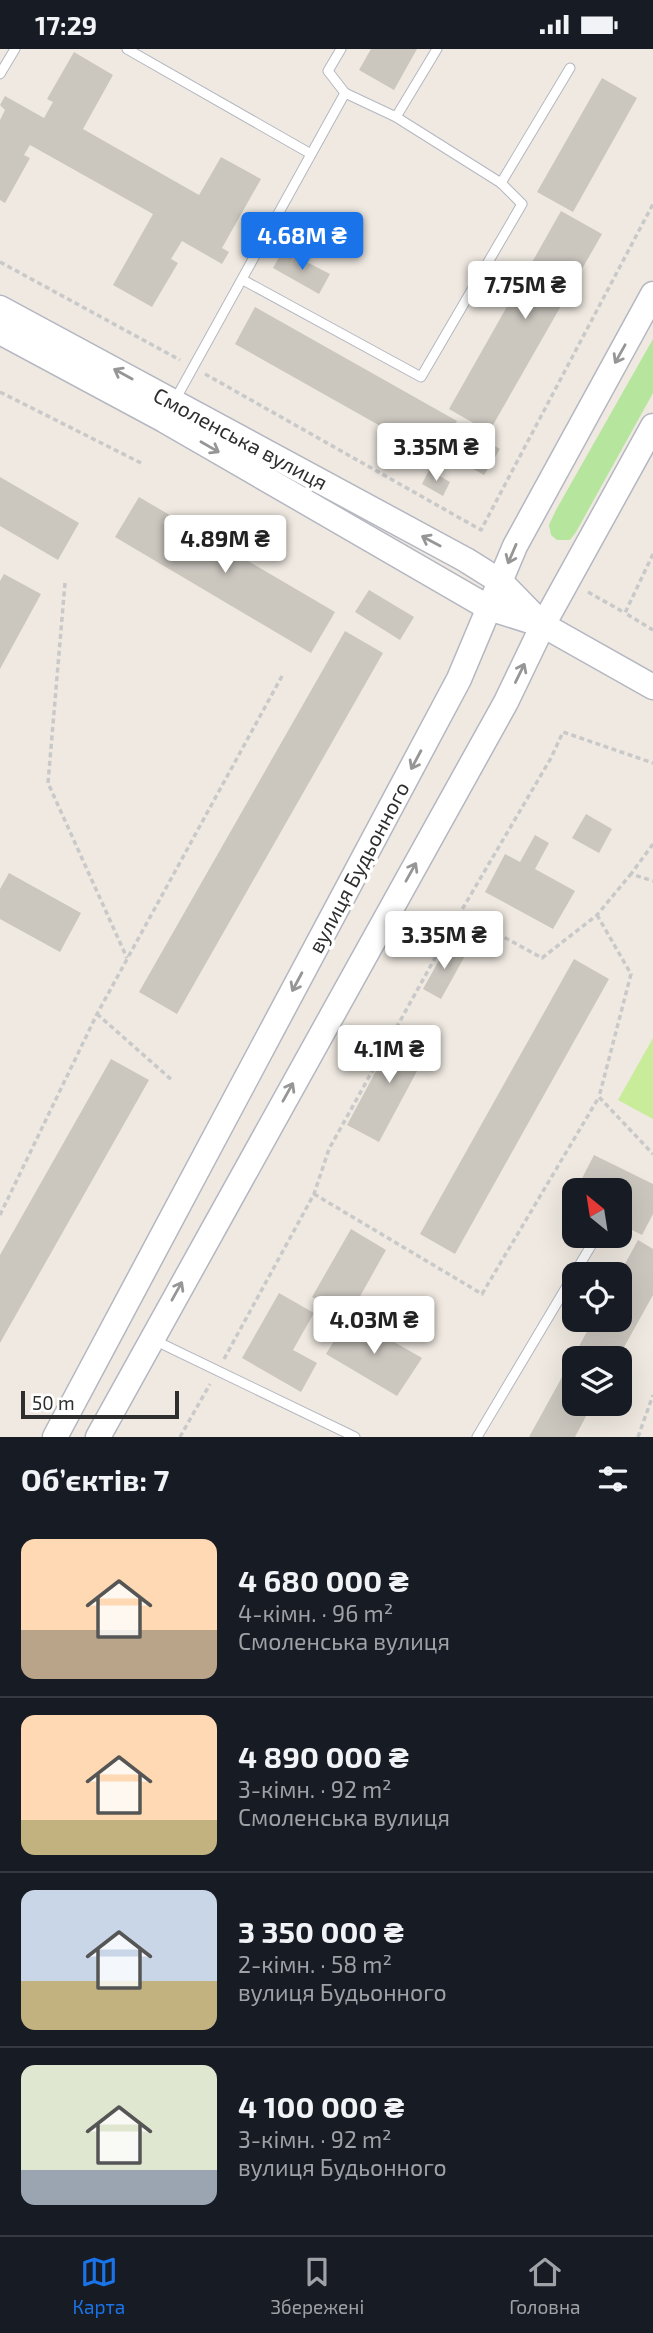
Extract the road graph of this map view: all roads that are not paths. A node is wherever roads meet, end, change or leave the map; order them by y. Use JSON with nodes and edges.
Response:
{"nodes":[{"id":1,"x":15,"y":49,"type":"edge"},
{"id":2,"x":127,"y":49,"type":"edge"},
{"id":3,"x":341,"y":49,"type":"edge"},
{"id":4,"x":437,"y":49,"type":"edge"},
{"id":5,"x":570,"y":68,"type":"dead end"},
{"id":6,"x":0,"y":74,"type":"edge"},
{"id":7,"x":345,"y":93,"type":"junction"},
{"id":8,"x":397,"y":117,"type":"junction"},
{"id":9,"x":312,"y":155,"type":"junction"},
{"id":10,"x":501,"y":183,"type":"junction"},
{"id":11,"x":243,"y":280,"type":"junction"},
{"id":12,"x":653,"y":294,"type":"edge"},
{"id":13,"x":0,"y":308,"type":"edge"},
{"id":14,"x":0,"y":332,"type":"edge"},
{"id":15,"x":169,"y":411,"type":"junction"},
{"id":16,"x":653,"y":426,"type":"edge"},
{"id":17,"x":501,"y":582,"type":"junction"},
{"id":18,"x":489,"y":608,"type":"junction"},
{"id":19,"x":543,"y":625,"type":"junction"},
{"id":20,"x":653,"y":687,"type":"edge"},
{"id":21,"x":590,"y":1248,"type":"edge"},
{"id":22,"x":151,"y":1338,"type":"junction"},
{"id":23,"x":55,"y":1437,"type":"edge"},
{"id":24,"x":98,"y":1437,"type":"edge"},
{"id":25,"x":355,"y":1437,"type":"edge"},
{"id":26,"x":477,"y":1437,"type":"edge"}],
"edges":[{"from":1,"to":6,"type":"lane"},
{"from":2,"to":9,"type":"lane"},
{"from":3,"to":7,"type":"lane"},
{"from":4,"to":8,"type":"lane"},
{"from":5,"to":10,"type":"lane"},
{"from":7,"to":8,"type":"lane"},
{"from":7,"to":9,"type":"lane"},
{"from":8,"to":10,"type":"lane"},
{"from":9,"to":11,"type":"lane"},
{"from":10,"to":11,"type":"lane"},
{"from":11,"to":15,"type":"lane"},
{"from":12,"to":17,"type":"main road","name":"вулиця Будьонного","one_way":true},
{"from":15,"to":13,"type":"main road","name":"Смоленська вулиця","one_way":true},
{"from":14,"to":15,"type":"main road","name":"Смоленська вулиця"},
{"from":17,"to":15,"type":"main road","name":"Смоленська вулиця","one_way":true},
{"from":15,"to":18,"type":"main road","name":"Смоленська вулиця","one_way":true},
{"from":16,"to":19,"type":"main road"},
{"from":17,"to":18,"type":"main road","name":"вулиця Будьонного"},
{"from":17,"to":19,"type":"main road","name":"Смоленська вулиця"},
{"from":18,"to":19,"type":"main road","name":"Смоленська вулиця"},
{"from":18,"to":23,"type":"main road","name":"вулиця Будьонного","one_way":true},
{"from":19,"to":20,"type":"main road","name":"Смоленська вулиця"},
{"from":22,"to":19,"type":"main road","one_way":true},
{"from":21,"to":26,"type":"lane"},
{"from":22,"to":24,"type":"main road"},
{"from":22,"to":25,"type":"lane"}]}
